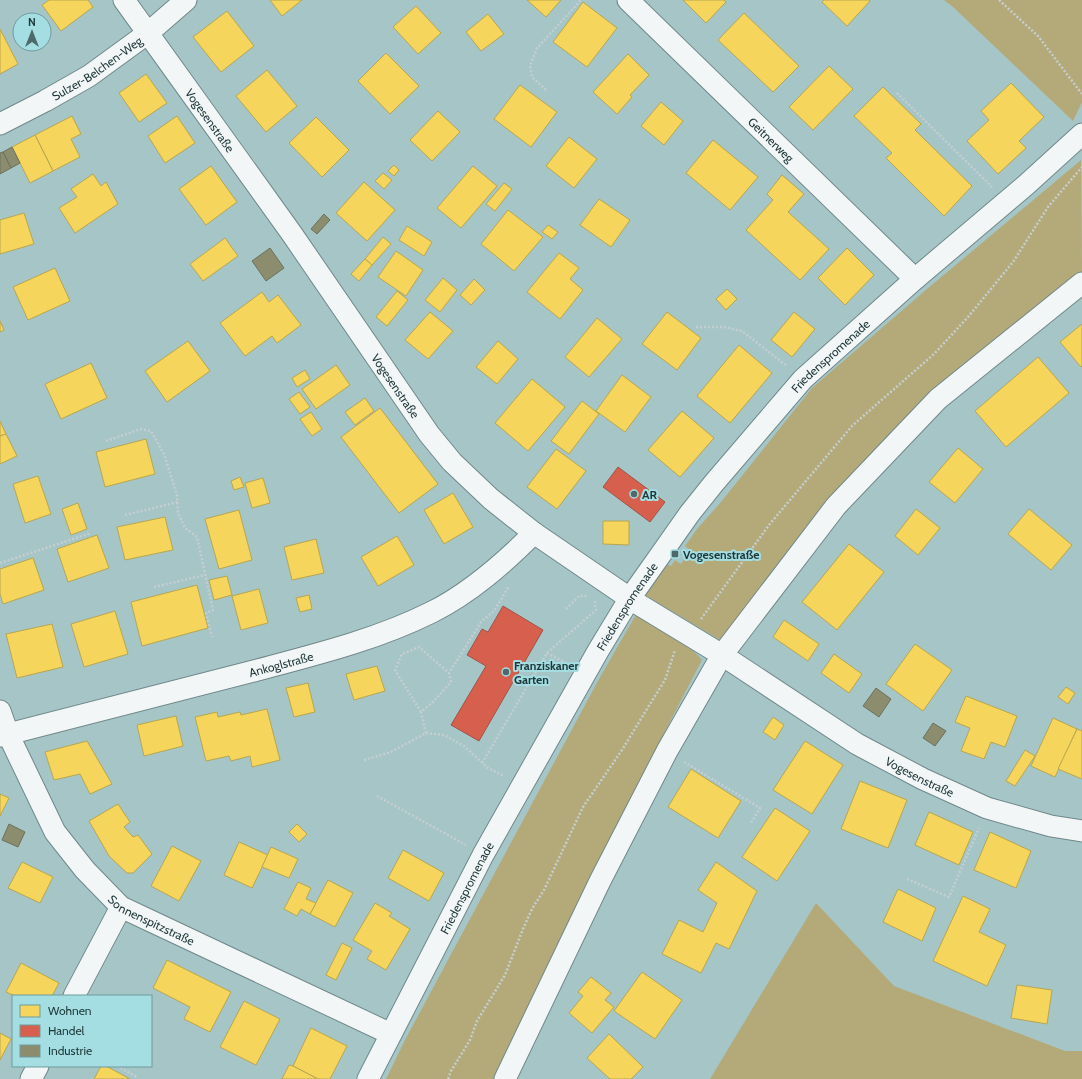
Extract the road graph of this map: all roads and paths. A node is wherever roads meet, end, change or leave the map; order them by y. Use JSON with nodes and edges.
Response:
{"nodes":[{"id":1,"x":124,"y":0,"type":"edge"},
{"id":2,"x":186,"y":0,"type":"edge"},
{"id":3,"x":581,"y":0,"type":"edge"},
{"id":4,"x":628,"y":0,"type":"edge"},
{"id":5,"x":999,"y":0,"type":"edge"},
{"id":6,"x":148,"y":33,"type":"junction"},
{"id":7,"x":546,"y":90,"type":"dead end"},
{"id":8,"x":897,"y":93,"type":"dead end"},
{"id":9,"x":1082,"y":94,"type":"edge"},
{"id":10,"x":0,"y":124,"type":"edge"},
{"id":11,"x":1082,"y":134,"type":"edge"},
{"id":12,"x":1006,"y":201,"type":"junction"},
{"id":13,"x":915,"y":279,"type":"junction"},
{"id":14,"x":1082,"y":283,"type":"edge"},
{"id":15,"x":696,"y":328,"type":"dead end"},
{"id":16,"x":803,"y":379,"type":"junction"},
{"id":17,"x":106,"y":441,"type":"dead end"},
{"id":18,"x":178,"y":502,"type":"junction"},
{"id":19,"x":126,"y":515,"type":"dead end"},
{"id":20,"x":91,"y":533,"type":"dead end"},
{"id":21,"x":534,"y":533,"type":"junction"},
{"id":22,"x":0,"y":563,"type":"edge"},
{"id":23,"x":205,"y":575,"type":"junction"},
{"id":24,"x":511,"y":584,"type":"dead end"},
{"id":25,"x":154,"y":587,"type":"dead end"},
{"id":26,"x":594,"y":596,"type":"dead end"},
{"id":27,"x":630,"y":598,"type":"junction"},
{"id":28,"x":212,"y":636,"type":"dead end"},
{"id":29,"x":722,"y":656,"type":"junction"},
{"id":30,"x":449,"y":673,"type":"junction"},
{"id":31,"x":0,"y":711,"type":"edge"},
{"id":32,"x":421,"y":712,"type":"junction"},
{"id":33,"x":426,"y":733,"type":"junction"},
{"id":34,"x":4,"y":735,"type":"edge"},
{"id":35,"x":667,"y":751,"type":"junction"},
{"id":36,"x":364,"y":760,"type":"dead end"},
{"id":37,"x":482,"y":763,"type":"junction"},
{"id":38,"x":522,"y":786,"type":"junction"},
{"id":39,"x":377,"y":796,"type":"dead end"},
{"id":40,"x":987,"y":808,"type":"junction"},
{"id":41,"x":751,"y":823,"type":"dead end"},
{"id":42,"x":1082,"y":832,"type":"edge"},
{"id":43,"x":483,"y":855,"type":"junction"},
{"id":44,"x":907,"y":879,"type":"dead end"},
{"id":45,"x":121,"y":907,"type":"junction"},
{"id":46,"x":75,"y":995,"type":"edge"},
{"id":47,"x":391,"y":1034,"type":"junction"},
{"id":48,"x":37,"y":1067,"type":"edge"},
{"id":49,"x":119,"y":1067,"type":"edge"},
{"id":50,"x":137,"y":1077,"type":"dead end"},
{"id":51,"x":31,"y":1079,"type":"edge"},
{"id":52,"x":368,"y":1079,"type":"edge"},
{"id":53,"x":505,"y":1079,"type":"edge"}],
"edges":[{"from":1,"to":6,"type":"street","name":"Vogesenstraße"},
{"from":2,"to":6,"type":"street","name":"Sulzer-Belchen-Weg"},
{"from":3,"to":7,"type":"path"},
{"from":4,"to":13,"type":"street","name":"Geitnerweg"},
{"from":5,"to":9,"type":"path"},
{"from":6,"to":10,"type":"street","name":"Sulzer-Belchen-Weg"},
{"from":6,"to":21,"type":"street","name":"Vogesenstraße"},
{"from":8,"to":12,"type":"path"},
{"from":11,"to":12,"type":"street","name":"Friedenspromenade"},
{"from":12,"to":13,"type":"street","name":"Friedenspromenade"},
{"from":13,"to":16,"type":"street","name":"Friedenspromenade"},
{"from":14,"to":29,"type":"street"},
{"from":15,"to":16,"type":"path"},
{"from":16,"to":27,"type":"street","name":"Friedenspromenade"},
{"from":17,"to":18,"type":"path"},
{"from":18,"to":19,"type":"path"},
{"from":18,"to":23,"type":"path"},
{"from":20,"to":22,"type":"path"},
{"from":21,"to":27,"type":"street","name":"Vogesenstraße"},
{"from":21,"to":34,"type":"street","name":"Ankoglstraße"},
{"from":23,"to":25,"type":"path"},
{"from":23,"to":28,"type":"path"},
{"from":24,"to":30,"type":"path"},
{"from":26,"to":37,"type":"path"},
{"from":27,"to":29,"type":"street","name":"Vogesenstraße"},
{"from":27,"to":38,"type":"street","name":"Friedenspromenade"},
{"from":29,"to":35,"type":"street"},
{"from":29,"to":40,"type":"street","name":"Vogesenstraße"},
{"from":30,"to":32,"type":"path"},
{"from":30,"to":32,"type":"path"},
{"from":31,"to":34,"type":"street","name":"Sonnenspitzstraße"},
{"from":32,"to":33,"type":"path"},
{"from":33,"to":36,"type":"path"},
{"from":33,"to":37,"type":"path"},
{"from":34,"to":45,"type":"street","name":"Sonnenspitzstraße"},
{"from":35,"to":41,"type":"path"},
{"from":35,"to":53,"type":"street"},
{"from":37,"to":38,"type":"path"},
{"from":38,"to":43,"type":"street","name":"Friedenspromenade"},
{"from":39,"to":43,"type":"path"},
{"from":40,"to":42,"type":"street","name":"Vogesenstraße"},
{"from":40,"to":44,"type":"path"},
{"from":43,"to":47,"type":"street","name":"Friedenspromenade"},
{"from":45,"to":46,"type":"street"},
{"from":45,"to":47,"type":"street","name":"Sonnenspitzstraße"},
{"from":47,"to":52,"type":"street","name":"Friedenspromenade"},
{"from":48,"to":51,"type":"street"},
{"from":49,"to":50,"type":"path"}]}
